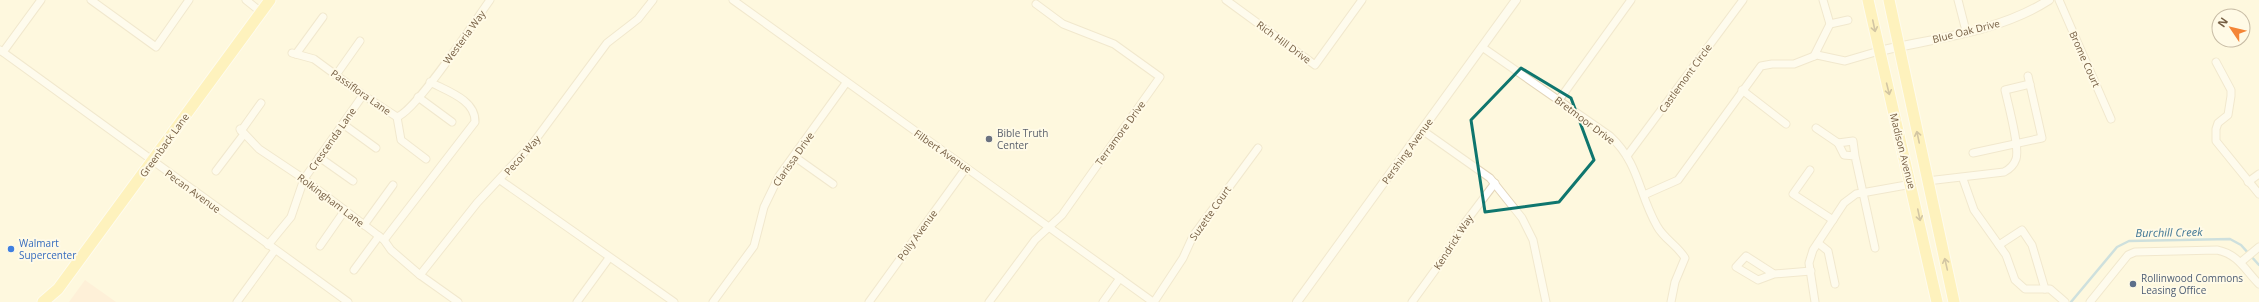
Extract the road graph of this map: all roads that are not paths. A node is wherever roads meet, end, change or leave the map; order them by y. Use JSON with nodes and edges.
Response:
{"nodes":[{"id":1,"x":41,"y":0,"type":"edge"},
{"id":2,"x":91,"y":0,"type":"edge"},
{"id":3,"x":189,"y":0,"type":"edge"},
{"id":4,"x":246,"y":0,"type":"edge"},
{"id":5,"x":270,"y":0,"type":"edge"},
{"id":6,"x":490,"y":0,"type":"edge"},
{"id":7,"x":653,"y":0,"type":"edge"},
{"id":8,"x":733,"y":0,"type":"edge"},
{"id":9,"x":1226,"y":0,"type":"edge"},
{"id":10,"x":1362,"y":0,"type":"edge"},
{"id":11,"x":1516,"y":0,"type":"edge"},
{"id":12,"x":1630,"y":0,"type":"edge"},
{"id":13,"x":1743,"y":0,"type":"edge"},
{"id":14,"x":1823,"y":0,"type":"edge"},
{"id":15,"x":1868,"y":0,"type":"edge"},
{"id":16,"x":1888,"y":0,"type":"edge"},
{"id":17,"x":1958,"y":0,"type":"edge"},
{"id":18,"x":2049,"y":0,"type":"edge"},
{"id":19,"x":2060,"y":0,"type":"edge"},
{"id":20,"x":1036,"y":4,"type":"dead end"},
{"id":21,"x":262,"y":12,"type":"junction"},
{"id":22,"x":323,"y":17,"type":"dead end"},
{"id":23,"x":1848,"y":20,"type":"dead end"},
{"id":24,"x":1830,"y":24,"type":"junction"},
{"id":25,"x":1966,"y":31,"type":"junction"},
{"id":26,"x":360,"y":41,"type":"dead end"},
{"id":27,"x":1898,"y":46,"type":"junction"},
{"id":28,"x":1482,"y":47,"type":"junction"},
{"id":29,"x":1,"y":51,"type":"edge"},
{"id":30,"x":1879,"y":51,"type":"junction"},
{"id":31,"x":1814,"y":56,"type":"junction"},
{"id":32,"x":2216,"y":62,"type":"dead end"},
{"id":33,"x":438,"y":73,"type":"joint"},
{"id":34,"x":336,"y":75,"type":"junction"},
{"id":35,"x":2028,"y":76,"type":"dead end"},
{"id":36,"x":430,"y":82,"type":"junction"},
{"id":37,"x":846,"y":83,"type":"junction"},
{"id":38,"x":2030,"y":84,"type":"junction"},
{"id":39,"x":1742,"y":90,"type":"junction"},
{"id":40,"x":363,"y":95,"type":"junction"},
{"id":41,"x":418,"y":97,"type":"junction"},
{"id":42,"x":1559,"y":100,"type":"junction"},
{"id":43,"x":261,"y":103,"type":"dead end"},
{"id":44,"x":397,"y":116,"type":"junction"},
{"id":45,"x":2111,"y":119,"type":"dead end"},
{"id":46,"x":452,"y":122,"type":"dead end"},
{"id":47,"x":343,"y":124,"type":"junction"},
{"id":48,"x":1786,"y":124,"type":"dead end"},
{"id":49,"x":1816,"y":128,"type":"dead end"},
{"id":50,"x":1422,"y":130,"type":"junction"},
{"id":51,"x":242,"y":131,"type":"junction"},
{"id":52,"x":1838,"y":143,"type":"junction"},
{"id":53,"x":2016,"y":144,"type":"junction"},
{"id":54,"x":376,"y":148,"type":"dead end"},
{"id":55,"x":1258,"y":148,"type":"dead end"},
{"id":56,"x":1973,"y":153,"type":"dead end"},
{"id":57,"x":1628,"y":156,"type":"junction"},
{"id":58,"x":1855,"y":156,"type":"junction"},
{"id":59,"x":320,"y":157,"type":"junction"},
{"id":60,"x":795,"y":157,"type":"junction"},
{"id":61,"x":426,"y":159,"type":"dead end"},
{"id":62,"x":152,"y":161,"type":"junction"},
{"id":63,"x":966,"y":168,"type":"junction"},
{"id":64,"x":1810,"y":170,"type":"dead end"},
{"id":65,"x":216,"y":171,"type":"dead end"},
{"id":66,"x":2259,"y":174,"type":"edge"},
{"id":67,"x":304,"y":179,"type":"junction"},
{"id":68,"x":1962,"y":179,"type":"junction"},
{"id":69,"x":500,"y":180,"type":"junction"},
{"id":70,"x":353,"y":181,"type":"dead end"},
{"id":71,"x":1927,"y":182,"type":"junction"},
{"id":72,"x":2248,"y":182,"type":"junction"},
{"id":73,"x":1495,"y":183,"type":"junction"},
{"id":74,"x":833,"y":184,"type":"dead end"},
{"id":75,"x":1912,"y":184,"type":"junction"},
{"id":76,"x":393,"y":185,"type":"dead end"},
{"id":77,"x":1864,"y":193,"type":"junction"},
{"id":78,"x":2259,"y":194,"type":"edge"},
{"id":79,"x":1644,"y":195,"type":"junction"},
{"id":80,"x":345,"y":210,"type":"junction"},
{"id":81,"x":1832,"y":220,"type":"junction"},
{"id":82,"x":364,"y":225,"type":"junction"},
{"id":83,"x":1049,"y":228,"type":"junction"},
{"id":84,"x":381,"y":238,"type":"junction"},
{"id":85,"x":1818,"y":243,"type":"junction"},
{"id":86,"x":268,"y":245,"type":"junction"},
{"id":87,"x":1999,"y":245,"type":"junction"},
{"id":88,"x":320,"y":246,"type":"dead end"},
{"id":89,"x":1875,"y":248,"type":"dead end"},
{"id":90,"x":2259,"y":248,"type":"edge"},
{"id":91,"x":275,"y":250,"type":"junction"},
{"id":92,"x":609,"y":258,"type":"junction"},
{"id":93,"x":2243,"y":260,"type":"junction"},
{"id":94,"x":354,"y":270,"type":"dead end"},
{"id":95,"x":1811,"y":271,"type":"junction"},
{"id":96,"x":1774,"y":274,"type":"junction"},
{"id":97,"x":420,"y":275,"type":"junction"},
{"id":98,"x":1120,"y":278,"type":"junction"},
{"id":99,"x":1835,"y":284,"type":"dead end"},
{"id":100,"x":2259,"y":284,"type":"edge"},
{"id":101,"x":58,"y":289,"type":"junction"},
{"id":102,"x":2045,"y":289,"type":"junction"},
{"id":103,"x":2064,"y":301,"type":"edge"},
{"id":104,"x":43,"y":302,"type":"edge"},
{"id":105,"x":55,"y":302,"type":"edge"},
{"id":106,"x":237,"y":302,"type":"edge"},
{"id":107,"x":348,"y":302,"type":"edge"},
{"id":108,"x":458,"y":302,"type":"edge"},
{"id":109,"x":577,"y":302,"type":"edge"},
{"id":110,"x":674,"y":302,"type":"edge"},
{"id":111,"x":714,"y":302,"type":"edge"},
{"id":112,"x":869,"y":302,"type":"edge"},
{"id":113,"x":989,"y":302,"type":"edge"},
{"id":114,"x":1103,"y":302,"type":"edge"},
{"id":115,"x":1154,"y":302,"type":"edge"},
{"id":116,"x":1297,"y":302,"type":"edge"},
{"id":117,"x":1412,"y":302,"type":"edge"},
{"id":118,"x":1546,"y":302,"type":"edge"},
{"id":119,"x":1671,"y":302,"type":"edge"},
{"id":120,"x":1815,"y":302,"type":"edge"},
{"id":121,"x":1937,"y":302,"type":"edge"},
{"id":122,"x":1954,"y":302,"type":"edge"},
{"id":123,"x":2090,"y":302,"type":"edge"}],
"edges":[{"from":1,"to":29,"type":"street"},
{"from":2,"to":3,"type":"street"},
{"from":4,"to":21,"type":"street"},
{"from":5,"to":21,"type":"main road","name":"Greenback Lane"},
{"from":6,"to":33,"type":"street","name":"Westeria Way"},
{"from":7,"to":69,"type":"street","name":"Pecor Way"},
{"from":8,"to":37,"type":"street","name":"Filbert Avenue"},
{"from":9,"to":10,"type":"street","name":"Rich Hill Drive"},
{"from":11,"to":28,"type":"street","name":"Pershing Avenue"},
{"from":12,"to":42,"type":"street"},
{"from":13,"to":57,"type":"street","name":"Castlemont Circle"},
{"from":14,"to":24,"type":"street"},
{"from":15,"to":30,"type":"main road","name":"Madison Avenue","one_way":true},
{"from":16,"to":27,"type":"main road","name":"Madison Avenue"},
{"from":17,"to":25,"type":"street"},
{"from":18,"to":25,"type":"street","name":"Blue Oak Drive"},
{"from":19,"to":45,"type":"street","name":"Brome Court"},
{"from":20,"to":83,"type":"street","name":"Terramore Drive"},
{"from":21,"to":62,"type":"main road","name":"Greenback Lane"},
{"from":22,"to":34,"type":"street","name":"Passiflora Lane"},
{"from":23,"to":24,"type":"street"},
{"from":24,"to":31,"type":"street"},
{"from":25,"to":27,"type":"street","name":"Blue Oak Drive"},
{"from":26,"to":34,"type":"street"},
{"from":27,"to":30,"type":"street","name":"Blue Oak Drive"},
{"from":71,"to":27,"type":"main road","name":"Madison Avenue","one_way":true},
{"from":28,"to":42,"type":"street","name":"Bretmoor Drive"},
{"from":28,"to":50,"type":"street","name":"Pershing Avenue"},
{"from":29,"to":62,"type":"street","name":"Pecan Avenue"},
{"from":30,"to":31,"type":"street"},
{"from":30,"to":75,"type":"main road","name":"Madison Avenue","one_way":true},
{"from":31,"to":39,"type":"street"},
{"from":32,"to":72,"type":"street"},
{"from":33,"to":36,"type":"street","name":"Passiflora Lane"},
{"from":34,"to":40,"type":"street","name":"Passiflora Lane"},
{"from":35,"to":38,"type":"street"},
{"from":36,"to":41,"type":"street","name":"Passiflora Lane"},
{"from":36,"to":84,"type":"street"},
{"from":37,"to":60,"type":"street","name":"Clarissa Drive"},
{"from":37,"to":63,"type":"street","name":"Filbert Avenue"},
{"from":38,"to":53,"type":"street"},
{"from":38,"to":53,"type":"street"},
{"from":39,"to":48,"type":"street"},
{"from":39,"to":79,"type":"street"},
{"from":40,"to":44,"type":"street","name":"Passiflora Lane"},
{"from":40,"to":47,"type":"street","name":"Crescenda Lane"},
{"from":41,"to":44,"type":"street","name":"Passiflora Lane"},
{"from":41,"to":46,"type":"street"},
{"from":42,"to":57,"type":"street","name":"Bretmoor Drive"},
{"from":43,"to":51,"type":"street"},
{"from":44,"to":61,"type":"street"},
{"from":47,"to":54,"type":"street"},
{"from":47,"to":59,"type":"street","name":"Crescenda Lane"},
{"from":49,"to":52,"type":"street"},
{"from":50,"to":73,"type":"street"},
{"from":50,"to":116,"type":"street","name":"Pershing Avenue"},
{"from":51,"to":65,"type":"street"},
{"from":51,"to":67,"type":"street","name":"Rolkingham Lane"},
{"from":52,"to":58,"type":"street"},
{"from":52,"to":58,"type":"street"},
{"from":53,"to":56,"type":"street"},
{"from":53,"to":68,"type":"street"},
{"from":55,"to":115,"type":"street","name":"Suzette Court"},
{"from":57,"to":79,"type":"street","name":"Bretmoor Drive"},
{"from":58,"to":77,"type":"street"},
{"from":59,"to":67,"type":"street","name":"Crescenda Lane"},
{"from":59,"to":70,"type":"street"},
{"from":60,"to":74,"type":"street"},
{"from":60,"to":111,"type":"street","name":"Clarissa Drive"},
{"from":62,"to":86,"type":"street","name":"Pecan Avenue"},
{"from":62,"to":101,"type":"main road","name":"Greenback Lane"},
{"from":63,"to":83,"type":"street","name":"Filbert Avenue"},
{"from":63,"to":112,"type":"street","name":"Polly Avenue"},
{"from":64,"to":81,"type":"street"},
{"from":66,"to":72,"type":"street"},
{"from":67,"to":80,"type":"street","name":"Rolkingham Lane"},
{"from":67,"to":86,"type":"street","name":"Crescenda Lane"},
{"from":68,"to":71,"type":"street"},
{"from":68,"to":87,"type":"street"},
{"from":69,"to":92,"type":"street"},
{"from":69,"to":97,"type":"street","name":"Pecor Way"},
{"from":122,"to":71,"type":"main road","name":"Madison Avenue","one_way":true},
{"from":72,"to":78,"type":"street"},
{"from":73,"to":117,"type":"street","name":"Kendrick Way"},
{"from":73,"to":118,"type":"street"},
{"from":75,"to":77,"type":"street"},
{"from":75,"to":121,"type":"main road","name":"Madison Avenue","one_way":true},
{"from":76,"to":82,"type":"street"},
{"from":77,"to":81,"type":"street"},
{"from":77,"to":89,"type":"street"},
{"from":79,"to":119,"type":"street","name":"Bretmoor Drive"},
{"from":80,"to":82,"type":"street","name":"Rolkingham Lane"},
{"from":80,"to":88,"type":"street"},
{"from":81,"to":85,"type":"street"},
{"from":82,"to":84,"type":"street","name":"Rolkingham Lane"},
{"from":83,"to":98,"type":"street","name":"Filbert Avenue"},
{"from":83,"to":113,"type":"street","name":"Terramore Drive"},
{"from":84,"to":94,"type":"street"},
{"from":84,"to":97,"type":"street","name":"Rolkingham Lane"},
{"from":85,"to":95,"type":"street"},
{"from":85,"to":99,"type":"street"},
{"from":86,"to":91,"type":"street","name":"Pecan Avenue"},
{"from":87,"to":102,"type":"street"},
{"from":87,"to":102,"type":"street"},
{"from":90,"to":93,"type":"street"},
{"from":91,"to":106,"type":"street"},
{"from":91,"to":107,"type":"street","name":"Pecan Avenue"},
{"from":92,"to":109,"type":"street"},
{"from":92,"to":110,"type":"street"},
{"from":93,"to":100,"type":"street"},
{"from":93,"to":123,"type":"street"},
{"from":95,"to":96,"type":"street"},
{"from":95,"to":120,"type":"street"},
{"from":96,"to":96,"type":"street"},
{"from":97,"to":108,"type":"street"},
{"from":98,"to":114,"type":"street"},
{"from":98,"to":115,"type":"street","name":"Filbert Avenue"},
{"from":101,"to":104,"type":"main road","name":"Greenback Lane"},
{"from":101,"to":105,"type":"main road","name":"Greenback Lane"},
{"from":102,"to":103,"type":"street"}]}
